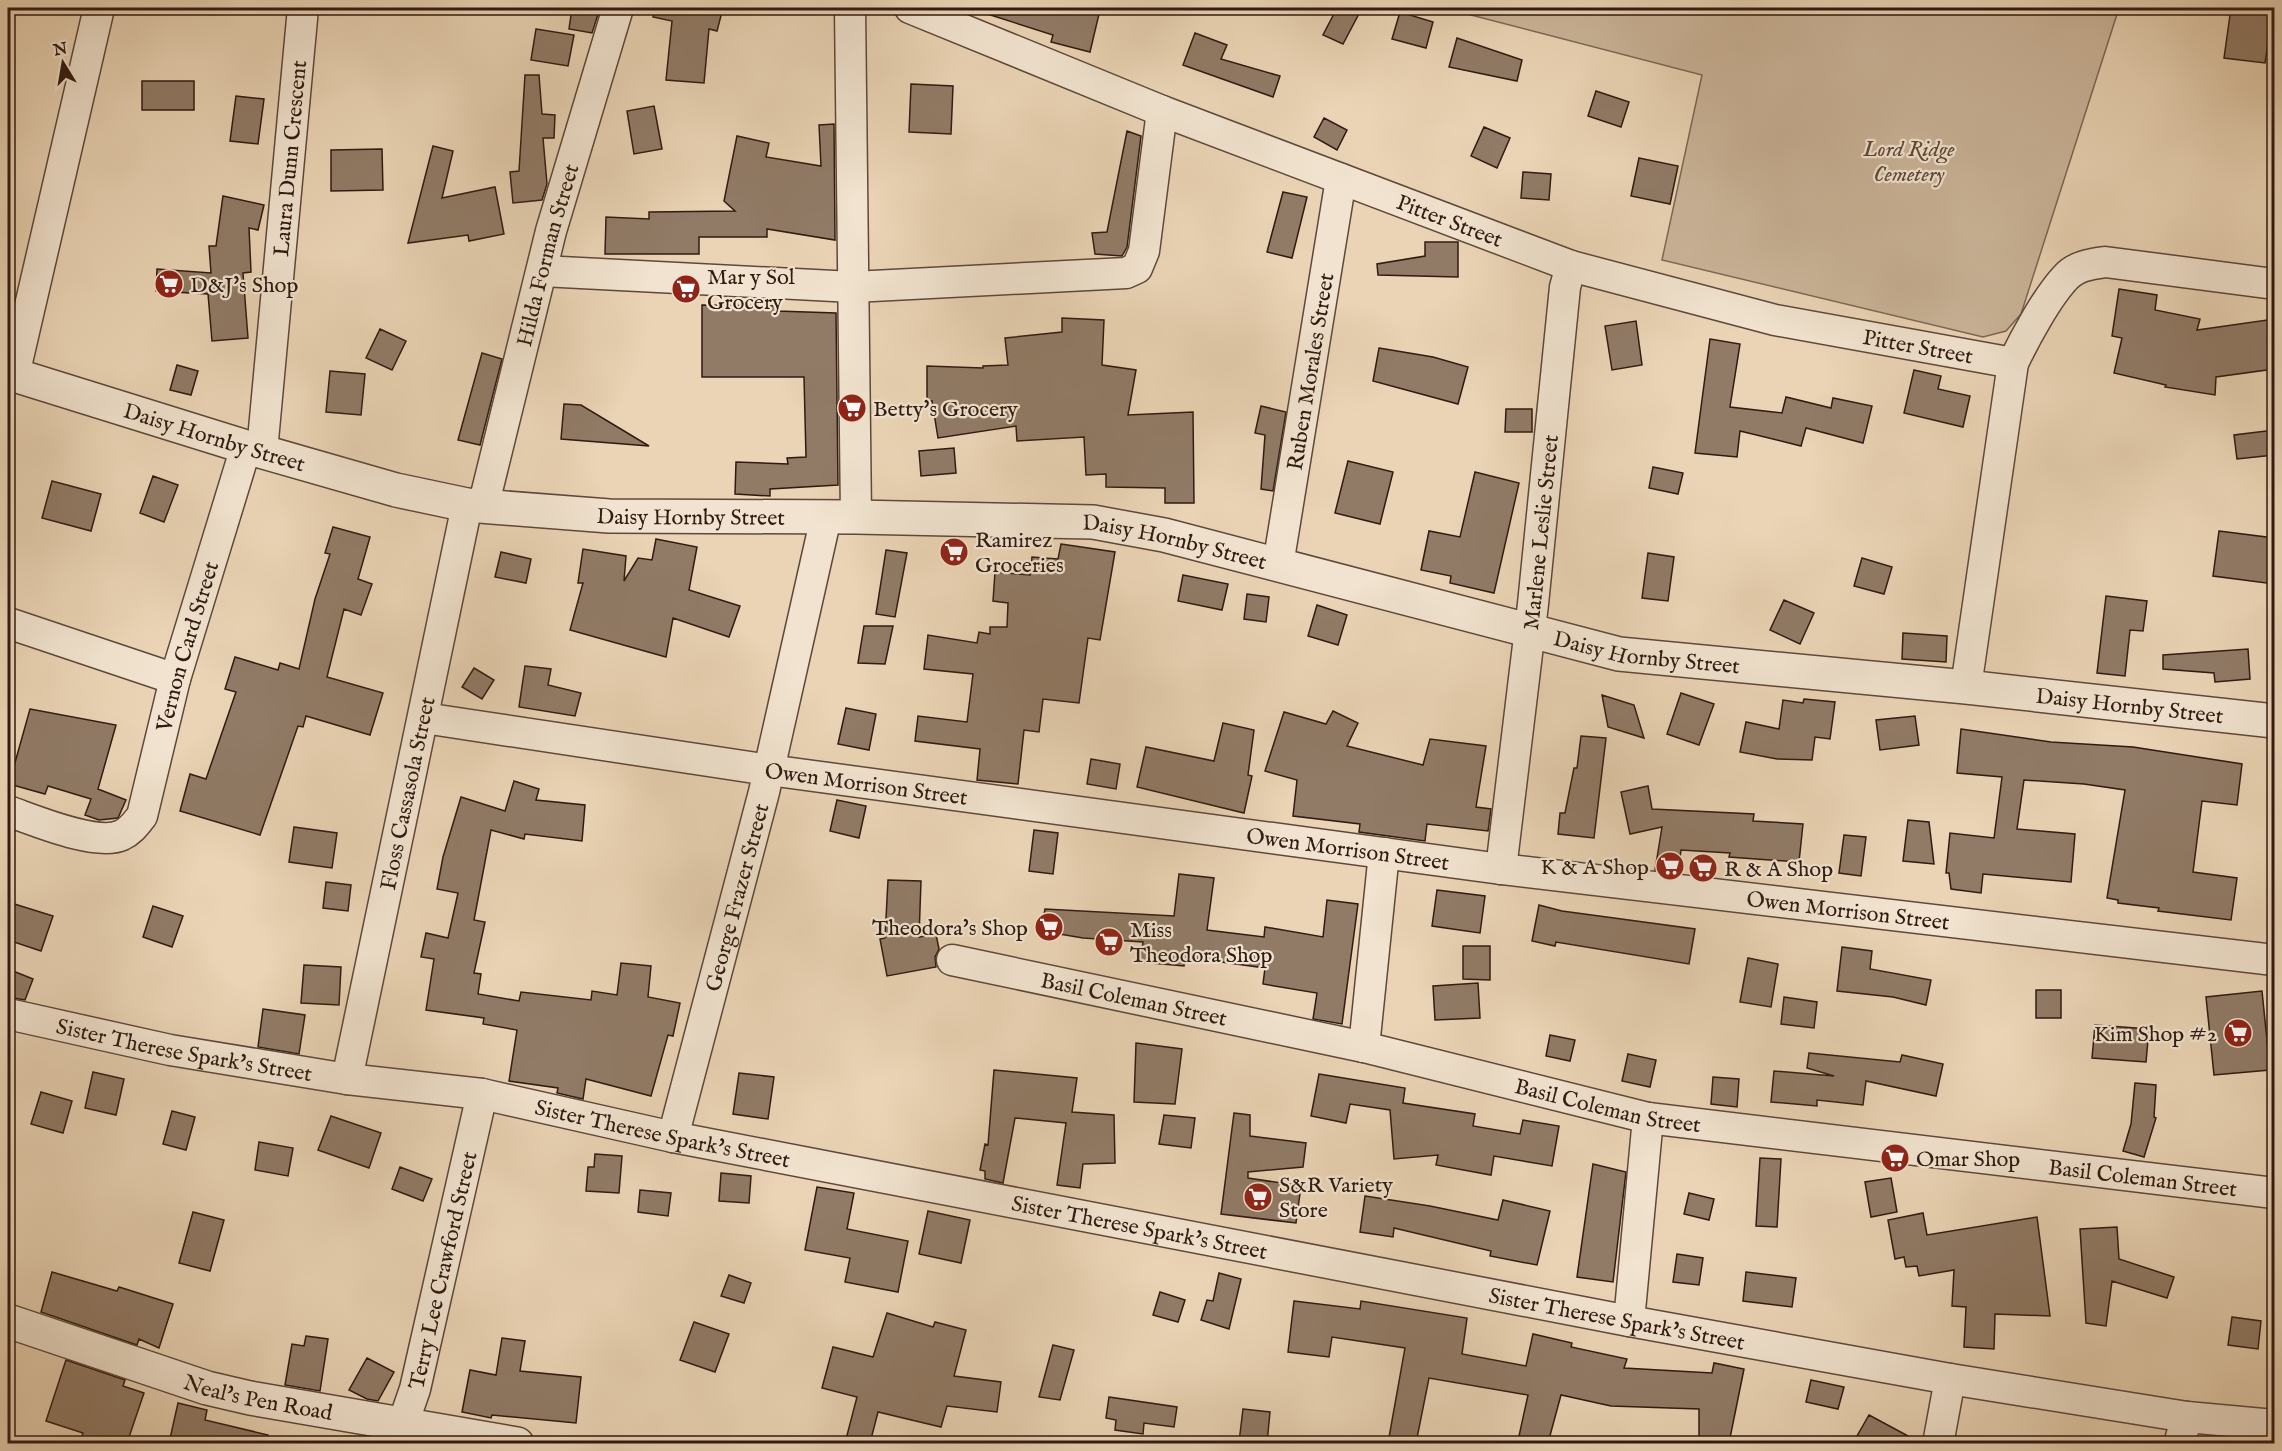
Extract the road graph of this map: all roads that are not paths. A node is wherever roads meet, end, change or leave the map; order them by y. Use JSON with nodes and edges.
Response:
{"nodes":[{"id":1,"x":99,"y":8,"type":"edge"},
{"id":2,"x":303,"y":8,"type":"edge"},
{"id":3,"x":618,"y":8,"type":"edge"},
{"id":4,"x":850,"y":8,"type":"edge"},
{"id":5,"x":910,"y":8,"type":"edge"},
{"id":6,"x":1162,"y":111,"type":"junction"},
{"id":7,"x":1341,"y":179,"type":"junction"},
{"id":8,"x":1570,"y":266,"type":"junction"},
{"id":9,"x":542,"y":271,"type":"junction"},
{"id":10,"x":2274,"y":284,"type":"edge"},
{"id":11,"x":853,"y":287,"type":"junction"},
{"id":12,"x":2013,"y":363,"type":"junction"},
{"id":13,"x":11,"y":374,"type":"edge"},
{"id":14,"x":254,"y":449,"type":"junction"},
{"id":15,"x":475,"y":506,"type":"junction"},
{"id":16,"x":841,"y":517,"type":"junction"},
{"id":17,"x":1278,"y":565,"type":"junction"},
{"id":18,"x":8,"y":623,"type":"edge"},
{"id":19,"x":1529,"y":632,"type":"junction"},
{"id":20,"x":175,"y":680,"type":"junction"},
{"id":21,"x":1965,"y":687,"type":"junction"},
{"id":22,"x":424,"y":718,"type":"junction"},
{"id":23,"x":2274,"y":721,"type":"edge"},
{"id":24,"x":769,"y":770,"type":"junction"},
{"id":25,"x":8,"y":811,"type":"edge"},
{"id":26,"x":1384,"y":853,"type":"junction"},
{"id":27,"x":1501,"y":869,"type":"junction"},
{"id":28,"x":952,"y":960,"type":"dead end"},
{"id":29,"x":2274,"y":960,"type":"edge"},
{"id":30,"x":8,"y":1014,"type":"edge"},
{"id":31,"x":1364,"y":1047,"type":"junction"},
{"id":32,"x":347,"y":1079,"type":"junction"},
{"id":33,"x":482,"y":1094,"type":"junction"},
{"id":34,"x":1648,"y":1118,"type":"junction"},
{"id":35,"x":673,"y":1137,"type":"junction"},
{"id":36,"x":2274,"y":1193,"type":"edge"},
{"id":37,"x":8,"y":1321,"type":"edge"},
{"id":38,"x":1629,"y":1321,"type":"junction"},
{"id":39,"x":1950,"y":1379,"type":"junction"},
{"id":40,"x":2274,"y":1425,"type":"edge"},
{"id":41,"x":2183,"y":1430,"type":"edge"},
{"id":42,"x":400,"y":1433,"type":"edge"},
{"id":43,"x":517,"y":1443,"type":"edge"},
{"id":44,"x":1938,"y":1443,"type":"edge"}],
"edges":[{"from":1,"to":13,"type":"street"},
{"from":2,"to":14,"type":"street","name":"Laura Dunn Crescent"},
{"from":3,"to":9,"type":"street","name":"Hilda Forman Street"},
{"from":4,"to":11,"type":"street","name":"George Frazer Street"},
{"from":5,"to":6,"type":"street","name":"Pitter Street"},
{"from":6,"to":7,"type":"street","name":"Pitter Street"},
{"from":6,"to":11,"type":"street"},
{"from":7,"to":8,"type":"street","name":"Pitter Street"},
{"from":7,"to":17,"type":"street","name":"Ruben Morales Street"},
{"from":8,"to":12,"type":"street","name":"Pitter Street"},
{"from":8,"to":19,"type":"street","name":"Marlene Leslie Street"},
{"from":9,"to":11,"type":"street"},
{"from":9,"to":15,"type":"street","name":"Hilda Forman Street"},
{"from":10,"to":12,"type":"street"},
{"from":11,"to":16,"type":"street","name":"George Frazer Street"},
{"from":12,"to":21,"type":"street"},
{"from":13,"to":14,"type":"street","name":"Daisy Hornby Street"},
{"from":14,"to":15,"type":"street","name":"Daisy Hornby Street"},
{"from":14,"to":20,"type":"street","name":"Vernon Card Street"},
{"from":15,"to":16,"type":"street","name":"Daisy Hornby Street"},
{"from":15,"to":22,"type":"street","name":"Floss Cassasola Street"},
{"from":16,"to":17,"type":"street","name":"Daisy Hornby Street"},
{"from":16,"to":24,"type":"street","name":"George Frazer Street"},
{"from":17,"to":19,"type":"street","name":"Daisy Hornby Street"},
{"from":18,"to":20,"type":"street"},
{"from":19,"to":21,"type":"street","name":"Daisy Hornby Street"},
{"from":19,"to":27,"type":"street","name":"Marlene Leslie Street"},
{"from":20,"to":25,"type":"street","name":"Vernon Card Street"},
{"from":21,"to":23,"type":"street","name":"Daisy Hornby Street"},
{"from":22,"to":24,"type":"street","name":"Owen Morrison Street"},
{"from":22,"to":32,"type":"street","name":"Floss Cassasola Street"},
{"from":24,"to":26,"type":"street","name":"Owen Morrison Street"},
{"from":24,"to":35,"type":"street","name":"George Frazer Street"},
{"from":26,"to":27,"type":"street","name":"Owen Morrison Street"},
{"from":26,"to":31,"type":"street"},
{"from":27,"to":29,"type":"street","name":"Owen Morrison Street"},
{"from":28,"to":31,"type":"street","name":"Basil Coleman Street"},
{"from":30,"to":32,"type":"street","name":"Sister Therese Spark's Street"},
{"from":31,"to":34,"type":"street","name":"Basil Coleman Street"},
{"from":32,"to":33,"type":"street","name":"Sister Therese Spark's Street"},
{"from":33,"to":35,"type":"street","name":"Sister Therese Spark's Street"},
{"from":33,"to":42,"type":"street","name":"Terry Lee Crawford Street"},
{"from":34,"to":36,"type":"street","name":"Basil Coleman Street"},
{"from":34,"to":38,"type":"street"},
{"from":35,"to":38,"type":"street","name":"Sister Therese Spark's Street"},
{"from":37,"to":42,"type":"street","name":"Neal's Pen Road"},
{"from":38,"to":39,"type":"street","name":"Sister Therese Spark's Street"},
{"from":39,"to":41,"type":"street","name":"Sister Therese Spark's Street"},
{"from":39,"to":44,"type":"street"},
{"from":40,"to":41,"type":"street","name":"Sister Therese Spark's Street"},
{"from":42,"to":43,"type":"street","name":"Neal's Pen Road"}]}
